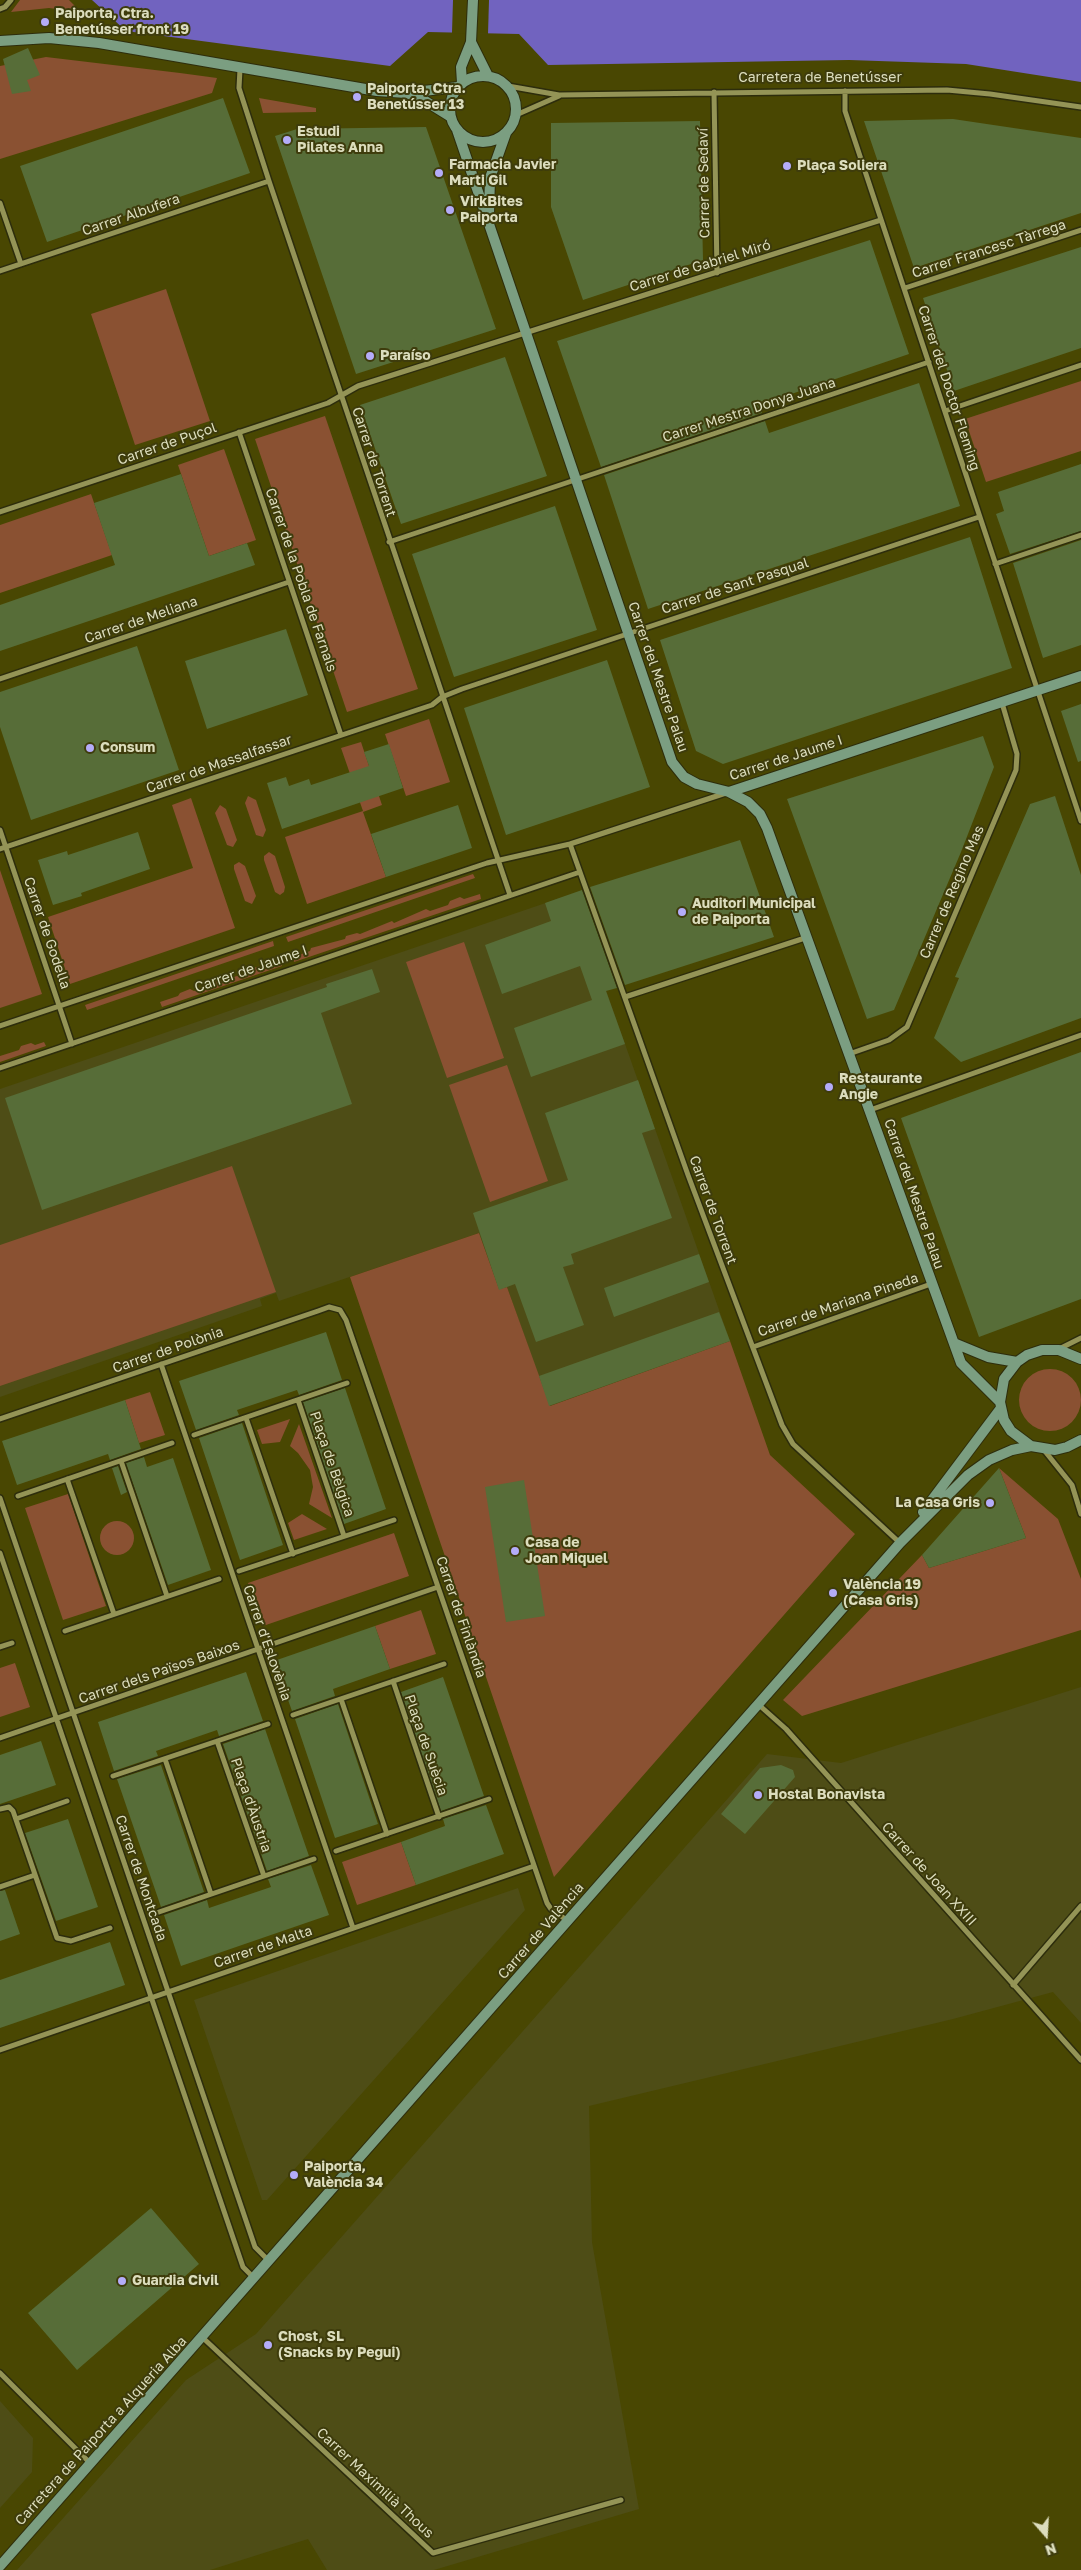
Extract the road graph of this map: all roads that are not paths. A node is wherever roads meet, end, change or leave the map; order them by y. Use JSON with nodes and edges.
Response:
{"nodes":[{"id":1,"x":11,"y":0,"type":"edge"},
{"id":2,"x":473,"y":0,"type":"edge"},
{"id":3,"x":0,"y":9,"type":"edge"},
{"id":4,"x":471,"y":38,"type":"junction"},
{"id":5,"x":0,"y":41,"type":"edge"},
{"id":6,"x":240,"y":69,"type":"junction"},
{"id":7,"x":488,"y":76,"type":"junction"},
{"id":8,"x":460,"y":85,"type":"junction"},
{"id":9,"x":508,"y":86,"type":"junction"},
{"id":10,"x":845,"y":91,"type":"junction"},
{"id":11,"x":714,"y":92,"type":"junction"},
{"id":12,"x":406,"y":93,"type":"junction"},
{"id":13,"x":559,"y":95,"type":"junction"},
{"id":14,"x":1081,"y":107,"type":"edge"},
{"id":15,"x":516,"y":115,"type":"junction"},
{"id":16,"x":450,"y":117,"type":"junction"},
{"id":17,"x":457,"y":130,"type":"junction"},
{"id":18,"x":506,"y":133,"type":"junction"},
{"id":19,"x":269,"y":181,"type":"junction"},
{"id":20,"x":0,"y":203,"type":"edge"},
{"id":21,"x":881,"y":220,"type":"junction"},
{"id":22,"x":490,"y":224,"type":"junction"},
{"id":23,"x":1081,"y":230,"type":"edge"},
{"id":24,"x":20,"y":264,"type":"junction"},
{"id":25,"x":0,"y":271,"type":"edge"},
{"id":26,"x":718,"y":273,"type":"junction"},
{"id":27,"x":905,"y":288,"type":"junction"},
{"id":28,"x":526,"y":331,"type":"junction"},
{"id":29,"x":929,"y":362,"type":"junction"},
{"id":30,"x":1081,"y":365,"type":"edge"},
{"id":31,"x":341,"y":396,"type":"junction"},
{"id":32,"x":945,"y":411,"type":"junction"},
{"id":33,"x":239,"y":432,"type":"junction"},
{"id":34,"x":576,"y":480,"type":"junction"},
{"id":35,"x":0,"y":512,"type":"edge"},
{"id":36,"x":979,"y":517,"type":"junction"},
{"id":37,"x":1081,"y":535,"type":"edge"},
{"id":38,"x":389,"y":542,"type":"junction"},
{"id":39,"x":995,"y":564,"type":"junction"},
{"id":40,"x":289,"y":582,"type":"junction"},
{"id":41,"x":629,"y":634,"type":"junction"},
{"id":42,"x":1081,"y":676,"type":"edge"},
{"id":43,"x":0,"y":679,"type":"edge"},
{"id":44,"x":1038,"y":691,"type":"junction"},
{"id":45,"x":442,"y":697,"type":"junction"},
{"id":46,"x":1002,"y":703,"type":"junction"},
{"id":47,"x":341,"y":735,"type":"junction"},
{"id":48,"x":728,"y":792,"type":"junction"},
{"id":49,"x":1081,"y":821,"type":"edge"},
{"id":50,"x":0,"y":830,"type":"edge"},
{"id":51,"x":570,"y":844,"type":"junction"},
{"id":52,"x":3,"y":848,"type":"edge"},
{"id":53,"x":498,"y":860,"type":"junction"},
{"id":54,"x":580,"y":872,"type":"junction"},
{"id":55,"x":510,"y":895,"type":"junction"},
{"id":56,"x":808,"y":937,"type":"junction"},
{"id":57,"x":625,"y":997,"type":"junction"},
{"id":58,"x":60,"y":1006,"type":"junction"},
{"id":59,"x":0,"y":1026,"type":"edge"},
{"id":60,"x":1081,"y":1035,"type":"edge"},
{"id":61,"x":72,"y":1044,"type":"junction"},
{"id":62,"x":849,"y":1054,"type":"junction"},
{"id":63,"x":0,"y":1068,"type":"edge"},
{"id":64,"x":870,"y":1110,"type":"junction"},
{"id":65,"x":931,"y":1284,"type":"junction"},
{"id":66,"x":343,"y":1313,"type":"joint"},
{"id":67,"x":1081,"y":1338,"type":"edge"},
{"id":68,"x":954,"y":1343,"type":"junction"},
{"id":69,"x":753,"y":1347,"type":"junction"},
{"id":70,"x":1059,"y":1350,"type":"junction"},
{"id":71,"x":1081,"y":1359,"type":"edge"},
{"id":72,"x":1017,"y":1362,"type":"junction"},
{"id":73,"x":160,"y":1364,"type":"junction"},
{"id":74,"x":347,"y":1383,"type":"dead end"},
{"id":75,"x":298,"y":1400,"type":"junction"},
{"id":76,"x":1000,"y":1405,"type":"junction"},
{"id":77,"x":246,"y":1418,"type":"junction"},
{"id":78,"x":0,"y":1419,"type":"edge"},
{"id":79,"x":194,"y":1436,"type":"dead end"},
{"id":80,"x":1081,"y":1440,"type":"edge"},
{"id":81,"x":172,"y":1443,"type":"dead end"},
{"id":82,"x":1031,"y":1446,"type":"junction"},
{"id":83,"x":1044,"y":1450,"type":"junction"},
{"id":84,"x":121,"y":1461,"type":"junction"},
{"id":85,"x":67,"y":1479,"type":"junction"},
{"id":86,"x":18,"y":1496,"type":"dead end"},
{"id":87,"x":0,"y":1498,"type":"edge"},
{"id":88,"x":1081,"y":1514,"type":"edge"},
{"id":89,"x":394,"y":1520,"type":"dead end"},
{"id":90,"x":344,"y":1536,"type":"junction"},
{"id":91,"x":900,"y":1543,"type":"junction"},
{"id":92,"x":0,"y":1553,"type":"edge"},
{"id":93,"x":293,"y":1554,"type":"junction"},
{"id":94,"x":239,"y":1571,"type":"dead end"},
{"id":95,"x":219,"y":1579,"type":"dead end"},
{"id":96,"x":438,"y":1587,"type":"junction"},
{"id":97,"x":167,"y":1596,"type":"junction"},
{"id":98,"x":114,"y":1614,"type":"junction"},
{"id":99,"x":65,"y":1631,"type":"dead end"},
{"id":100,"x":12,"y":1643,"type":"dead end"},
{"id":101,"x":0,"y":1647,"type":"edge"},
{"id":102,"x":258,"y":1650,"type":"junction"},
{"id":103,"x":444,"y":1664,"type":"dead end"},
{"id":104,"x":392,"y":1681,"type":"junction"},
{"id":105,"x":341,"y":1699,"type":"junction"},
{"id":106,"x":759,"y":1705,"type":"junction"},
{"id":107,"x":73,"y":1713,"type":"junction"},
{"id":108,"x":293,"y":1715,"type":"dead end"},
{"id":109,"x":56,"y":1718,"type":"junction"},
{"id":110,"x":268,"y":1724,"type":"dead end"},
{"id":111,"x":0,"y":1738,"type":"edge"},
{"id":112,"x":217,"y":1741,"type":"junction"},
{"id":113,"x":165,"y":1759,"type":"junction"},
{"id":114,"x":113,"y":1776,"type":"dead end"},
{"id":115,"x":489,"y":1799,"type":"dead end"},
{"id":116,"x":67,"y":1801,"type":"dead end"},
{"id":117,"x":0,"y":1809,"type":"edge"},
{"id":118,"x":439,"y":1817,"type":"junction"},
{"id":119,"x":16,"y":1819,"type":"junction"},
{"id":120,"x":387,"y":1834,"type":"junction"},
{"id":121,"x":336,"y":1851,"type":"dead end"},
{"id":122,"x":314,"y":1859,"type":"dead end"},
{"id":123,"x":534,"y":1866,"type":"junction"},
{"id":124,"x":35,"y":1875,"type":"junction"},
{"id":125,"x":264,"y":1876,"type":"junction"},
{"id":126,"x":0,"y":1887,"type":"edge"},
{"id":127,"x":212,"y":1894,"type":"junction"},
{"id":128,"x":1081,"y":1906,"type":"edge"},
{"id":129,"x":159,"y":1912,"type":"dead end"},
{"id":130,"x":568,"y":1921,"type":"junction"},
{"id":131,"x":110,"y":1928,"type":"dead end"},
{"id":132,"x":353,"y":1928,"type":"junction"},
{"id":133,"x":1013,"y":1985,"type":"junction"},
{"id":134,"x":168,"y":1992,"type":"junction"},
{"id":135,"x":152,"y":1998,"type":"junction"},
{"id":136,"x":0,"y":2050,"type":"edge"},
{"id":137,"x":1081,"y":2060,"type":"edge"},
{"id":138,"x":269,"y":2261,"type":"junction"},
{"id":139,"x":254,"y":2278,"type":"junction"},
{"id":140,"x":202,"y":2337,"type":"junction"},
{"id":141,"x":0,"y":2373,"type":"edge"},
{"id":142,"x":90,"y":2463,"type":"junction"},
{"id":143,"x":621,"y":2500,"type":"dead end"},
{"id":144,"x":0,"y":2566,"type":"edge"}],
"edges":[{"from":1,"to":3,"type":"street"},
{"from":2,"to":4,"type":"street"},
{"from":4,"to":7,"type":"street"},
{"from":4,"to":8,"type":"street"},
{"from":5,"to":6,"type":"street"},
{"from":6,"to":12,"type":"street"},
{"from":6,"to":19,"type":"street","name":"Carrer de Torrent"},
{"from":7,"to":8,"type":"street"},
{"from":7,"to":9,"type":"street","name":"Carretera de Benetússer"},
{"from":8,"to":12,"type":"street"},
{"from":8,"to":16,"type":"street"},
{"from":9,"to":13,"type":"street","name":"Carretera de Benetússer"},
{"from":9,"to":15,"type":"street"},
{"from":10,"to":11,"type":"street","name":"Carretera de Benetússer"},
{"from":10,"to":14,"type":"street","name":"Carretera de Benetússer"},
{"from":10,"to":21,"type":"street","name":"Carrer del Doctor Fleming"},
{"from":11,"to":13,"type":"street","name":"Carretera de Benetússer"},
{"from":11,"to":26,"type":"street","name":"Carrer de Sedaví"},
{"from":12,"to":16,"type":"street"},
{"from":13,"to":15,"type":"street","name":"Carretera de Benetússer"},
{"from":15,"to":18,"type":"street"},
{"from":16,"to":17,"type":"street"},
{"from":17,"to":18,"type":"street"},
{"from":17,"to":22,"type":"street","name":"Carrer del Mestre Palau"},
{"from":18,"to":22,"type":"street","name":"Carrer del Mestre Palau"},
{"from":19,"to":24,"type":"street","name":"Carrer Albufera"},
{"from":19,"to":31,"type":"street","name":"Carrer de Torrent"},
{"from":20,"to":24,"type":"street"},
{"from":21,"to":26,"type":"street","name":"Carrer de Gabriel Miró"},
{"from":21,"to":27,"type":"street","name":"Carrer del Doctor Fleming"},
{"from":22,"to":28,"type":"street","name":"Carrer del Mestre Palau"},
{"from":23,"to":27,"type":"street","name":"Carrer Francesc Tàrrega"},
{"from":24,"to":25,"type":"street","name":"Carrer Albufera"},
{"from":26,"to":28,"type":"street","name":"Carrer de Gabriel Miró"},
{"from":27,"to":29,"type":"street","name":"Carrer del Doctor Fleming"},
{"from":28,"to":31,"type":"street","name":"Carrer de Gabriel Miró"},
{"from":28,"to":34,"type":"street","name":"Carrer del Mestre Palau"},
{"from":29,"to":32,"type":"street","name":"Carrer del Doctor Fleming"},
{"from":29,"to":34,"type":"street","name":"Carrer Mestra Donya Juana"},
{"from":30,"to":32,"type":"street"},
{"from":31,"to":33,"type":"street","name":"Carrer de Puçol"},
{"from":31,"to":38,"type":"street","name":"Carrer de Torrent"},
{"from":32,"to":36,"type":"street","name":"Carrer del Doctor Fleming"},
{"from":33,"to":35,"type":"street","name":"Carrer de Puçol"},
{"from":33,"to":40,"type":"street","name":"Carrer de la Pobla de Farnals"},
{"from":34,"to":38,"type":"street","name":"Carrer Mestra Donya Juana"},
{"from":34,"to":41,"type":"street","name":"Carrer del Mestre Palau"},
{"from":36,"to":39,"type":"street","name":"Carrer del Doctor Fleming"},
{"from":36,"to":41,"type":"street","name":"Carrer de Sant Pasqual"},
{"from":37,"to":39,"type":"street"},
{"from":38,"to":45,"type":"street","name":"Carrer de Torrent"},
{"from":39,"to":44,"type":"street","name":"Carrer del Doctor Fleming"},
{"from":40,"to":43,"type":"street","name":"Carrer de Meliana"},
{"from":40,"to":47,"type":"street","name":"Carrer de la Pobla de Farnals"},
{"from":41,"to":45,"type":"street","name":"Carrer de Sant Pasqual"},
{"from":41,"to":48,"type":"street","name":"Carrer del Mestre Palau"},
{"from":42,"to":44,"type":"street","name":"Carrer de Jaume I"},
{"from":44,"to":46,"type":"street","name":"Carrer de Jaume I"},
{"from":44,"to":49,"type":"street","name":"Carrer del Doctor Fleming"},
{"from":45,"to":47,"type":"street","name":"Carrer de Massalfassar"},
{"from":45,"to":53,"type":"street","name":"Carrer de Torrent"},
{"from":46,"to":48,"type":"street","name":"Carrer de Jaume I"},
{"from":46,"to":62,"type":"street","name":"Carrer de Regino Mas"},
{"from":47,"to":52,"type":"street","name":"Carrer de Massalfassar"},
{"from":48,"to":51,"type":"street","name":"Carrer de Jaume I"},
{"from":48,"to":56,"type":"street","name":"Carrer del Mestre Palau"},
{"from":50,"to":52,"type":"street","name":"Carrer de Godella"},
{"from":51,"to":53,"type":"street","name":"Carrer de Jaume I"},
{"from":51,"to":54,"type":"street","name":"Carrer de Torrent"},
{"from":52,"to":58,"type":"street","name":"Carrer de Godella"},
{"from":53,"to":55,"type":"street"},
{"from":53,"to":58,"type":"street","name":"Carrer de Jaume I"},
{"from":54,"to":55,"type":"street","name":"Carrer de Jaume I"},
{"from":54,"to":57,"type":"street","name":"Carrer de Torrent"},
{"from":55,"to":61,"type":"street","name":"Carrer de Jaume I"},
{"from":56,"to":57,"type":"street"},
{"from":56,"to":62,"type":"street","name":"Carrer del Mestre Palau"},
{"from":57,"to":69,"type":"street","name":"Carrer de Torrent"},
{"from":58,"to":59,"type":"street","name":"Carrer de Jaume I"},
{"from":58,"to":61,"type":"street","name":"Carrer de Godella"},
{"from":60,"to":64,"type":"street"},
{"from":61,"to":63,"type":"street","name":"Carrer de Jaume I"},
{"from":62,"to":64,"type":"street","name":"Carrer del Mestre Palau"},
{"from":64,"to":65,"type":"street","name":"Carrer del Mestre Palau"},
{"from":65,"to":68,"type":"street","name":"Carrer del Mestre Palau"},
{"from":65,"to":69,"type":"street","name":"Carrer de Mariana Pineda"},
{"from":66,"to":73,"type":"street","name":"Carrer de Polònia"},
{"from":66,"to":96,"type":"street","name":"Carrer de Finlàndia"},
{"from":67,"to":70,"type":"street"},
{"from":68,"to":72,"type":"street"},
{"from":68,"to":76,"type":"street","name":"Carrer del Mestre Palau"},
{"from":69,"to":91,"type":"street","name":"Carrer de Torrent"},
{"from":70,"to":71,"type":"street"},
{"from":70,"to":72,"type":"street"},
{"from":72,"to":76,"type":"street"},
{"from":73,"to":78,"type":"street","name":"Carrer de Polònia"},
{"from":73,"to":102,"type":"street","name":"Carrer d'Eslovènia"},
{"from":74,"to":75,"type":"street","name":"Plaça de Bèlgica"},
{"from":75,"to":77,"type":"street","name":"Plaça de Bèlgica"},
{"from":75,"to":90,"type":"street","name":"Plaça de Bèlgica"},
{"from":76,"to":82,"type":"street"},
{"from":76,"to":91,"type":"street","name":"Carrer de València"},
{"from":77,"to":79,"type":"street","name":"Plaça de Bèlgica"},
{"from":77,"to":93,"type":"street"},
{"from":80,"to":83,"type":"street"},
{"from":81,"to":84,"type":"street"},
{"from":82,"to":83,"type":"street"},
{"from":82,"to":91,"type":"street","name":"Carrer de València"},
{"from":83,"to":88,"type":"street"},
{"from":84,"to":85,"type":"street"},
{"from":84,"to":97,"type":"street"},
{"from":85,"to":86,"type":"street"},
{"from":85,"to":98,"type":"street"},
{"from":87,"to":107,"type":"street","name":"Carrer de Montcada"},
{"from":89,"to":90,"type":"street","name":"Plaça de Bèlgica"},
{"from":90,"to":93,"type":"street","name":"Plaça de Bèlgica"},
{"from":91,"to":106,"type":"street","name":"Carrer de València"},
{"from":92,"to":109,"type":"street","name":"Carrer de Montcada"},
{"from":93,"to":94,"type":"street","name":"Plaça de Bèlgica"},
{"from":95,"to":97,"type":"street"},
{"from":96,"to":102,"type":"street","name":"Carrer dels Països Baixos"},
{"from":96,"to":123,"type":"street","name":"Carrer de Finlàndia"},
{"from":97,"to":98,"type":"street"},
{"from":98,"to":99,"type":"street"},
{"from":100,"to":101,"type":"street"},
{"from":102,"to":107,"type":"street","name":"Carrer dels Països Baixos"},
{"from":102,"to":132,"type":"street","name":"Carrer d'Eslovènia"},
{"from":103,"to":104,"type":"street","name":"Plaça de Suècia"},
{"from":104,"to":105,"type":"street","name":"Plaça de Suècia"},
{"from":104,"to":118,"type":"street","name":"Plaça de Suècia"},
{"from":105,"to":108,"type":"street","name":"Plaça de Suècia"},
{"from":105,"to":120,"type":"street"},
{"from":106,"to":130,"type":"street","name":"Carrer de València"},
{"from":106,"to":133,"type":"street","name":"Carrer de Joan XXIII"},
{"from":107,"to":109,"type":"street","name":"Carrer dels Països Baixos"},
{"from":107,"to":134,"type":"street","name":"Carrer de Montcada"},
{"from":109,"to":111,"type":"street","name":"Carrer dels Països Baixos"},
{"from":109,"to":135,"type":"street","name":"Carrer de Montcada"},
{"from":110,"to":112,"type":"street"},
{"from":112,"to":113,"type":"street"},
{"from":112,"to":125,"type":"street","name":"Plaça d'Àustria"},
{"from":113,"to":114,"type":"street"},
{"from":113,"to":127,"type":"street"},
{"from":115,"to":118,"type":"street","name":"Plaça de Suècia"},
{"from":116,"to":119,"type":"street"},
{"from":117,"to":119,"type":"street"},
{"from":118,"to":120,"type":"street","name":"Plaça de Suècia"},
{"from":119,"to":124,"type":"street"},
{"from":120,"to":121,"type":"street","name":"Plaça de Suècia"},
{"from":122,"to":125,"type":"street"},
{"from":123,"to":130,"type":"street","name":"Carrer de Finlàndia"},
{"from":123,"to":132,"type":"street","name":"Carrer de Malta"},
{"from":124,"to":126,"type":"street"},
{"from":124,"to":131,"type":"street"},
{"from":125,"to":127,"type":"street"},
{"from":127,"to":129,"type":"street"},
{"from":128,"to":133,"type":"street"},
{"from":130,"to":138,"type":"street","name":"Carrer de València"},
{"from":132,"to":134,"type":"street","name":"Carrer de Malta"},
{"from":133,"to":137,"type":"street","name":"Carrer de Joan XXIII"},
{"from":134,"to":135,"type":"street","name":"Carrer de Malta"},
{"from":134,"to":138,"type":"street","name":"Carrer de Montcada"},
{"from":135,"to":136,"type":"street","name":"Carrer de Malta"},
{"from":135,"to":139,"type":"street","name":"Carrer de Montcada"},
{"from":138,"to":139,"type":"street","name":"Carrer de València"},
{"from":139,"to":140,"type":"street","name":"Carrer de València"},
{"from":140,"to":142,"type":"street","name":"Carretera de Paiporta a Alqueria Alba"},
{"from":140,"to":143,"type":"street","name":"Carrer Maximilià Thous"},
{"from":141,"to":142,"type":"street"},
{"from":142,"to":144,"type":"street","name":"Carretera de Paiporta a Alqueria Alba"}]}
